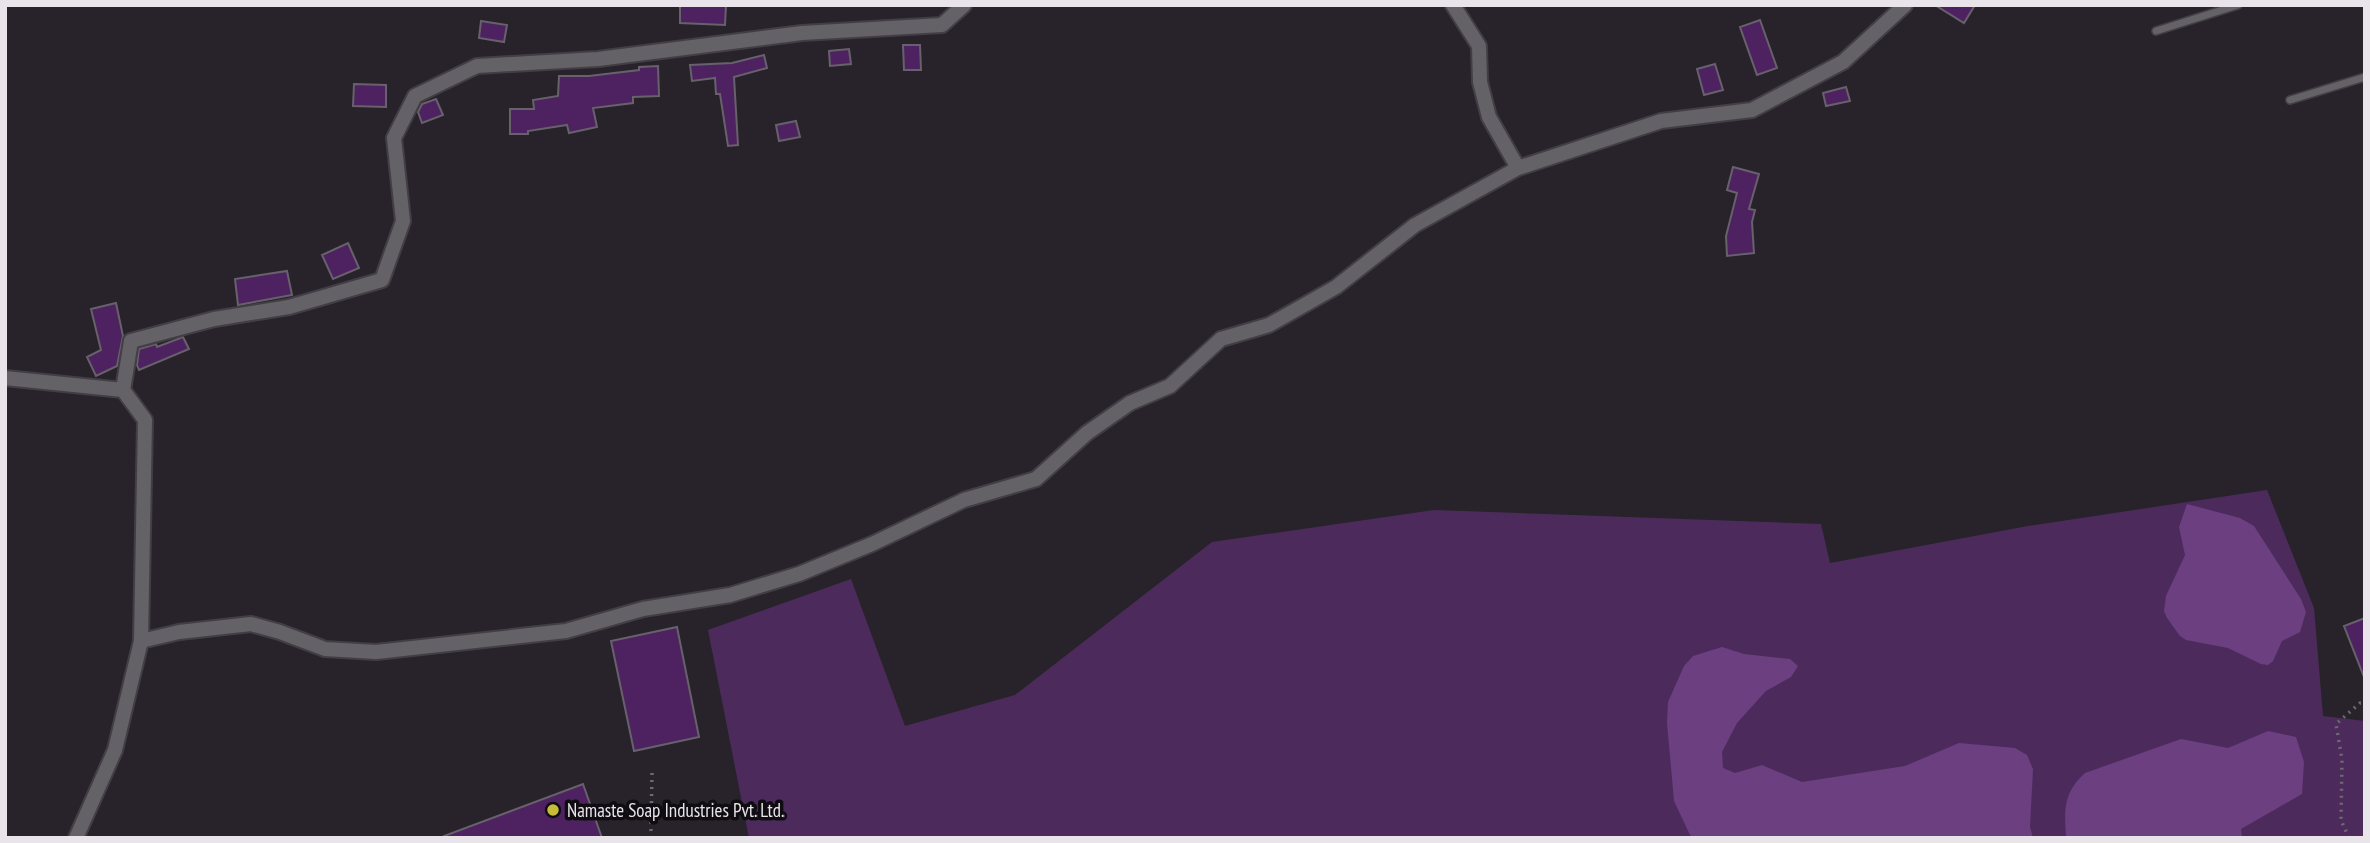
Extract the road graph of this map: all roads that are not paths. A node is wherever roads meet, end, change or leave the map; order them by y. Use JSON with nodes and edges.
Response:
{"nodes":[{"id":1,"x":964,"y":5,"type":"edge"},
{"id":2,"x":1453,"y":5,"type":"edge"},
{"id":3,"x":1905,"y":5,"type":"edge"},
{"id":4,"x":2238,"y":5,"type":"edge"},
{"id":5,"x":2157,"y":31,"type":"dead end"},
{"id":6,"x":2365,"y":77,"type":"edge"},
{"id":7,"x":2290,"y":100,"type":"dead end"},
{"id":8,"x":1518,"y":168,"type":"junction"},
{"id":9,"x":5,"y":378,"type":"edge"},
{"id":10,"x":123,"y":390,"type":"junction"},
{"id":11,"x":141,"y":641,"type":"junction"},
{"id":12,"x":76,"y":838,"type":"edge"}],
"edges":[{"from":1,"to":10,"type":"street"},
{"from":2,"to":8,"type":"street"},
{"from":3,"to":8,"type":"street"},
{"from":4,"to":5,"type":"lane"},
{"from":6,"to":7,"type":"lane"},
{"from":8,"to":11,"type":"street"},
{"from":9,"to":10,"type":"street"},
{"from":10,"to":11,"type":"street"},
{"from":11,"to":12,"type":"street"}]}
